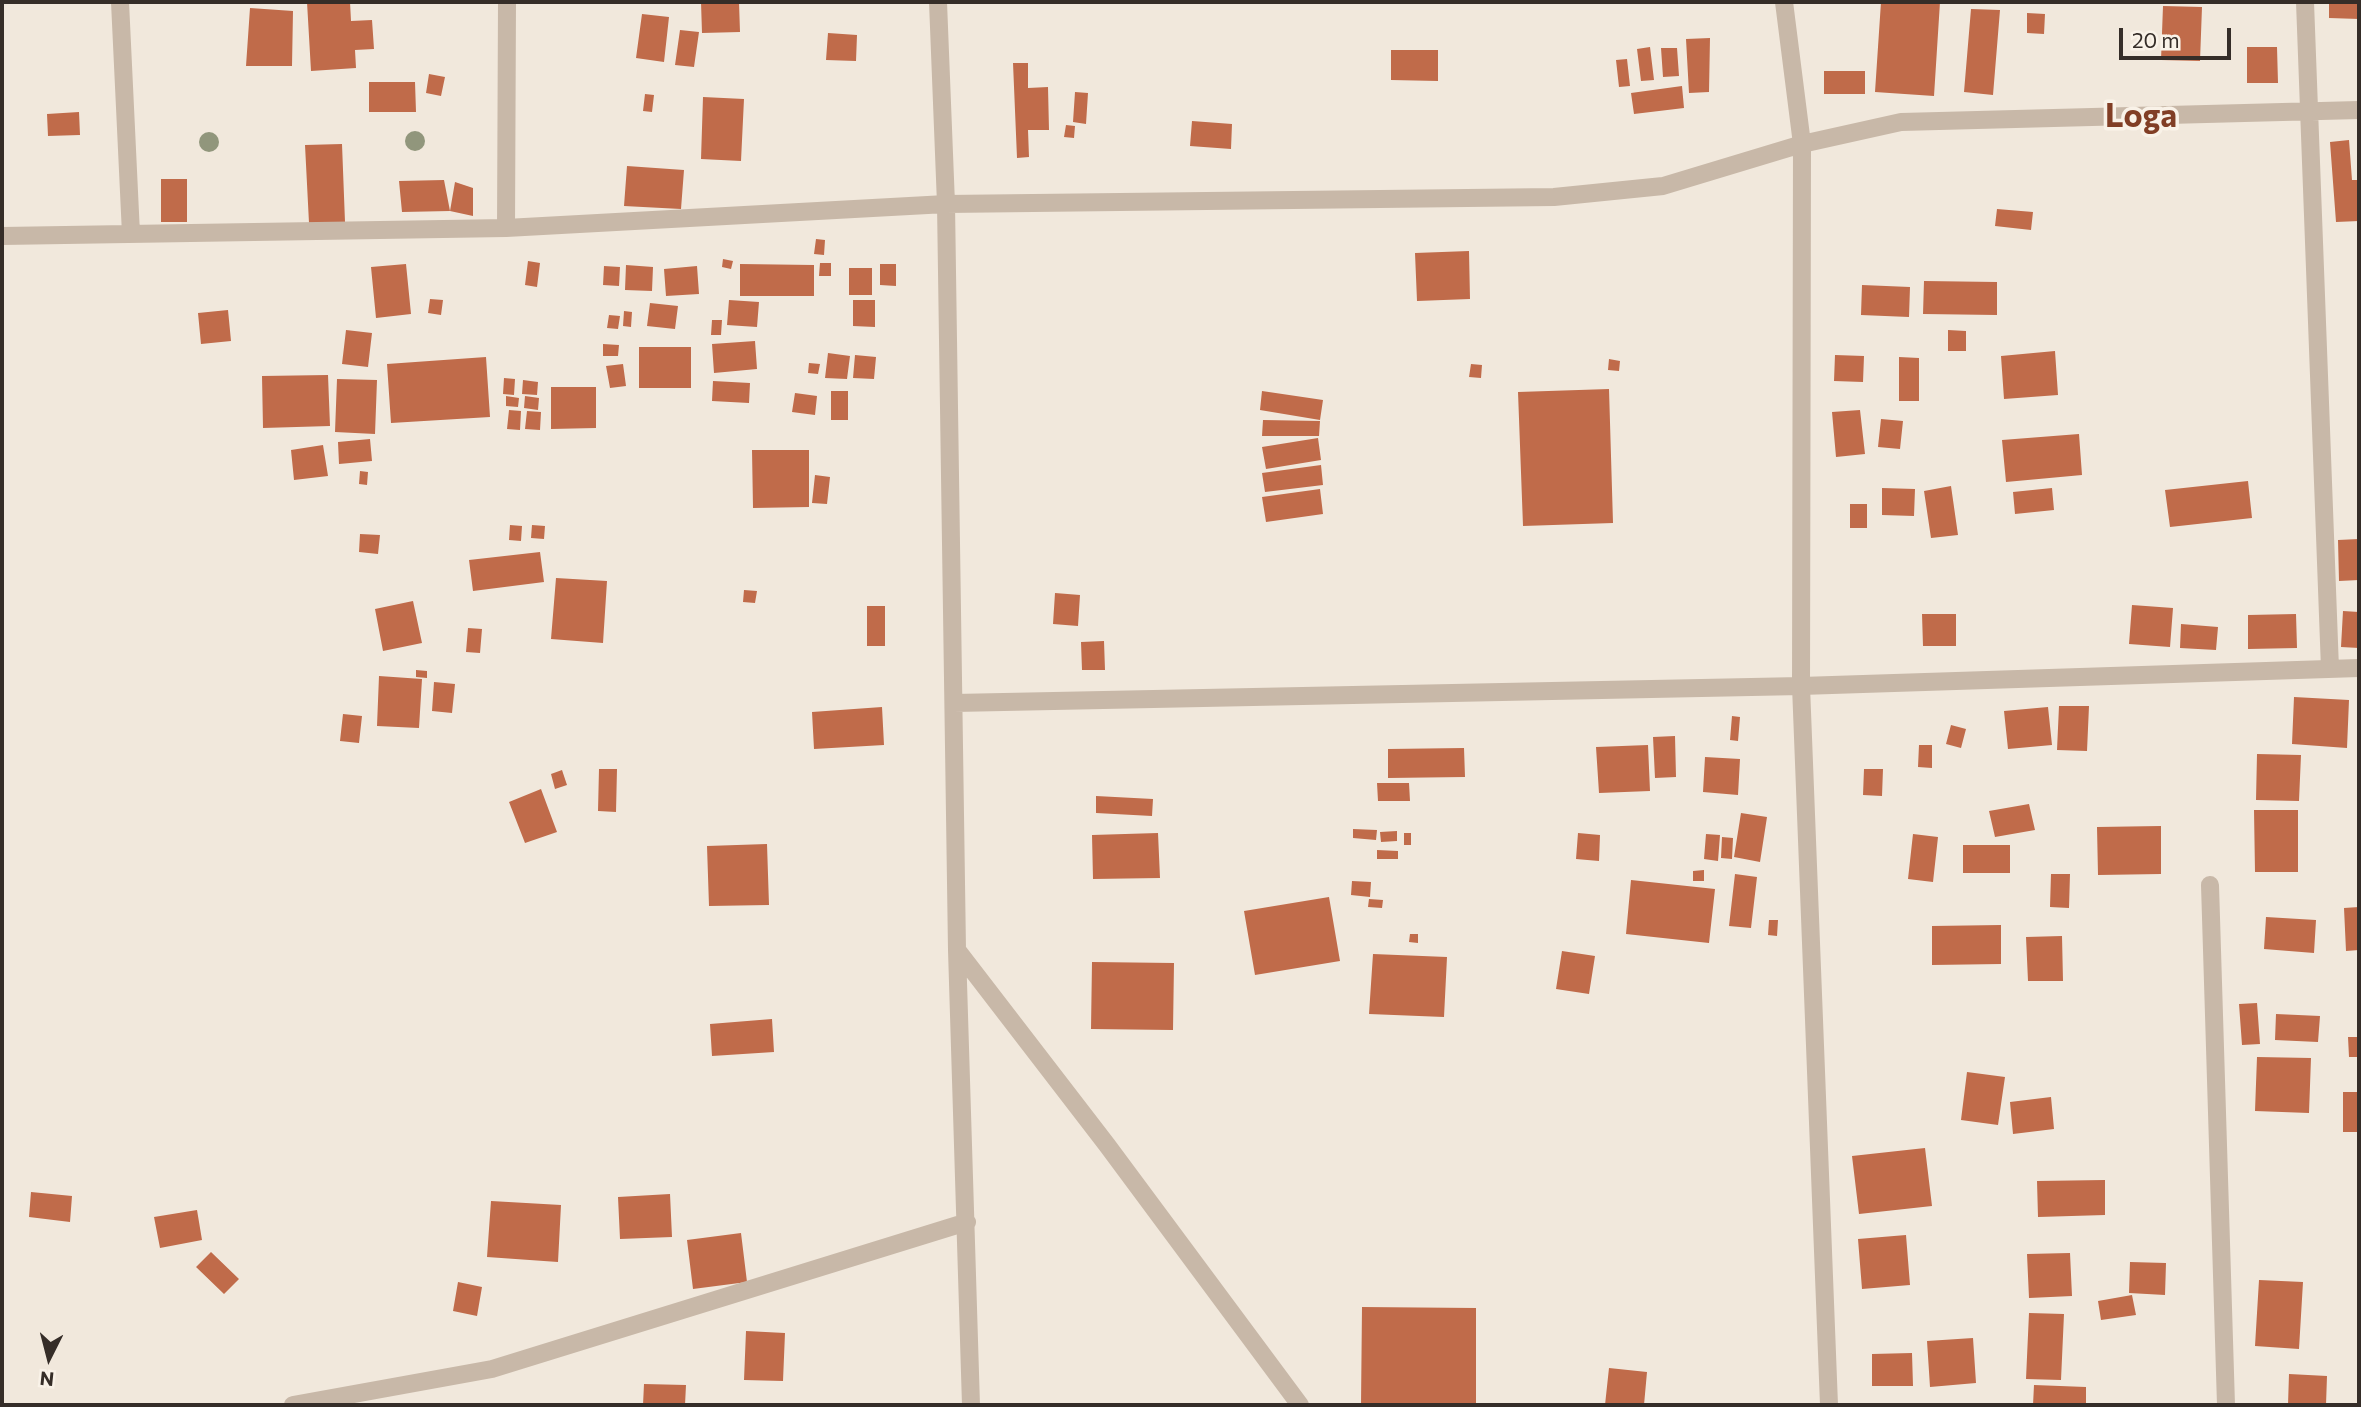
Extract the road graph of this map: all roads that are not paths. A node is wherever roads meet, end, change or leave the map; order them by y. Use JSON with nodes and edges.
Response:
{"nodes":[{"id":1,"x":120,"y":2,"type":"edge"},
{"id":2,"x":507,"y":2,"type":"edge"},
{"id":3,"x":938,"y":2,"type":"edge"},
{"id":4,"x":1784,"y":2,"type":"edge"},
{"id":5,"x":2305,"y":2,"type":"edge"},
{"id":6,"x":2359,"y":110,"type":"edge"},
{"id":7,"x":2309,"y":112,"type":"junction"},
{"id":8,"x":1802,"y":144,"type":"junction"},
{"id":9,"x":946,"y":204,"type":"junction"},
{"id":10,"x":506,"y":228,"type":"junction"},
{"id":11,"x":131,"y":234,"type":"junction"},
{"id":12,"x":2,"y":236,"type":"edge"},
{"id":13,"x":2359,"y":668,"type":"edge"},
{"id":14,"x":2330,"y":669,"type":"junction"},
{"id":15,"x":1801,"y":686,"type":"junction"},
{"id":16,"x":954,"y":703,"type":"junction"},
{"id":17,"x":2210,"y":885,"type":"dead end"},
{"id":18,"x":957,"y":950,"type":"junction"},
{"id":19,"x":967,"y":1222,"type":"junction"},
{"id":20,"x":293,"y":1405,"type":"edge"},
{"id":21,"x":971,"y":1405,"type":"edge"},
{"id":22,"x":1300,"y":1405,"type":"edge"},
{"id":23,"x":1829,"y":1405,"type":"edge"},
{"id":24,"x":2226,"y":1405,"type":"edge"}],
"edges":[{"from":1,"to":11,"type":"street"},
{"from":2,"to":10,"type":"street"},
{"from":3,"to":9,"type":"street"},
{"from":4,"to":8,"type":"street"},
{"from":5,"to":7,"type":"street"},
{"from":6,"to":7,"type":"street"},
{"from":7,"to":8,"type":"street"},
{"from":7,"to":14,"type":"street"},
{"from":8,"to":9,"type":"street"},
{"from":8,"to":15,"type":"street"},
{"from":9,"to":10,"type":"street"},
{"from":9,"to":16,"type":"street"},
{"from":10,"to":11,"type":"street"},
{"from":11,"to":12,"type":"street"},
{"from":13,"to":14,"type":"street"},
{"from":14,"to":15,"type":"street"},
{"from":15,"to":16,"type":"street"},
{"from":15,"to":23,"type":"street"},
{"from":16,"to":18,"type":"street"},
{"from":17,"to":24,"type":"street"},
{"from":18,"to":19,"type":"street"},
{"from":18,"to":22,"type":"street"},
{"from":19,"to":20,"type":"street"},
{"from":19,"to":21,"type":"street"}]}
